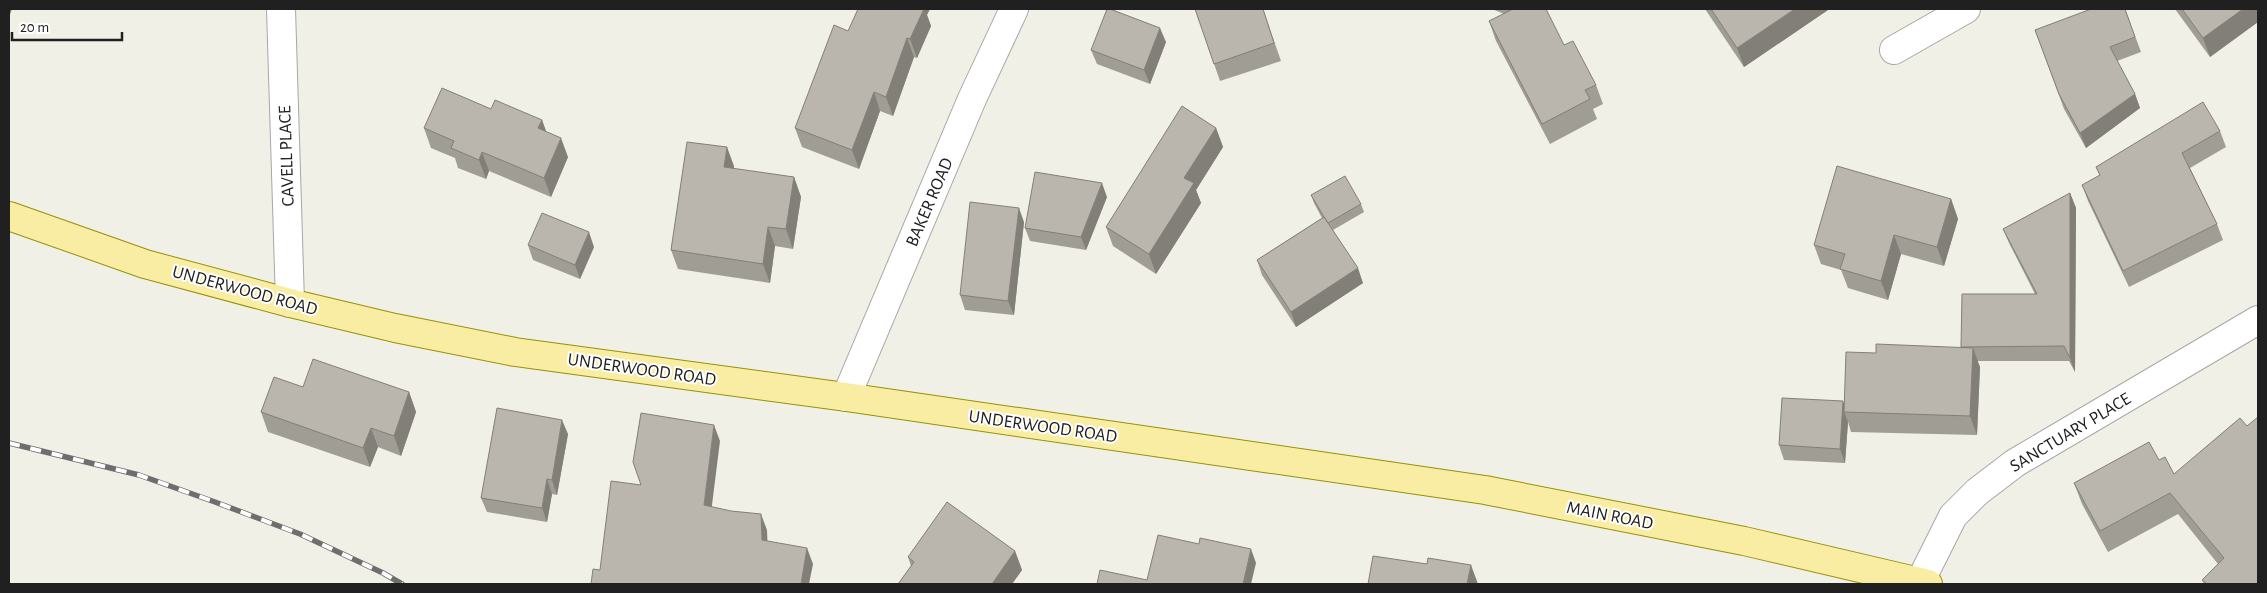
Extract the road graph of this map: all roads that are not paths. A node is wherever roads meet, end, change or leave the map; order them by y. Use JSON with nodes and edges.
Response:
{"nodes":[{"id":1,"x":281,"y":9,"type":"edge"},
{"id":2,"x":1014,"y":9,"type":"edge"},
{"id":3,"x":1966,"y":9,"type":"edge"},
{"id":4,"x":1894,"y":50,"type":"dead end"},
{"id":5,"x":9,"y":216,"type":"edge"},
{"id":6,"x":290,"y":303,"type":"junction"},
{"id":7,"x":2258,"y":320,"type":"edge"},
{"id":8,"x":846,"y":397,"type":"junction"},
{"id":9,"x":1288,"y":462,"type":"joint"},
{"id":10,"x":1924,"y":583,"type":"edge"}],
"edges":[{"from":1,"to":6,"type":"street","name":"CAVELL PLACE"},
{"from":2,"to":8,"type":"street","name":"BAKER ROAD"},
{"from":3,"to":4,"type":"street"},
{"from":5,"to":6,"type":"main road","name":"UNDERWOOD ROAD"},
{"from":6,"to":8,"type":"main road","name":"UNDERWOOD ROAD"},
{"from":7,"to":10,"type":"street","name":"SANCTUARY PLACE"},
{"from":8,"to":9,"type":"main road","name":"UNDERWOOD ROAD"},
{"from":9,"to":10,"type":"main road","name":"MAIN ROAD"}]}
